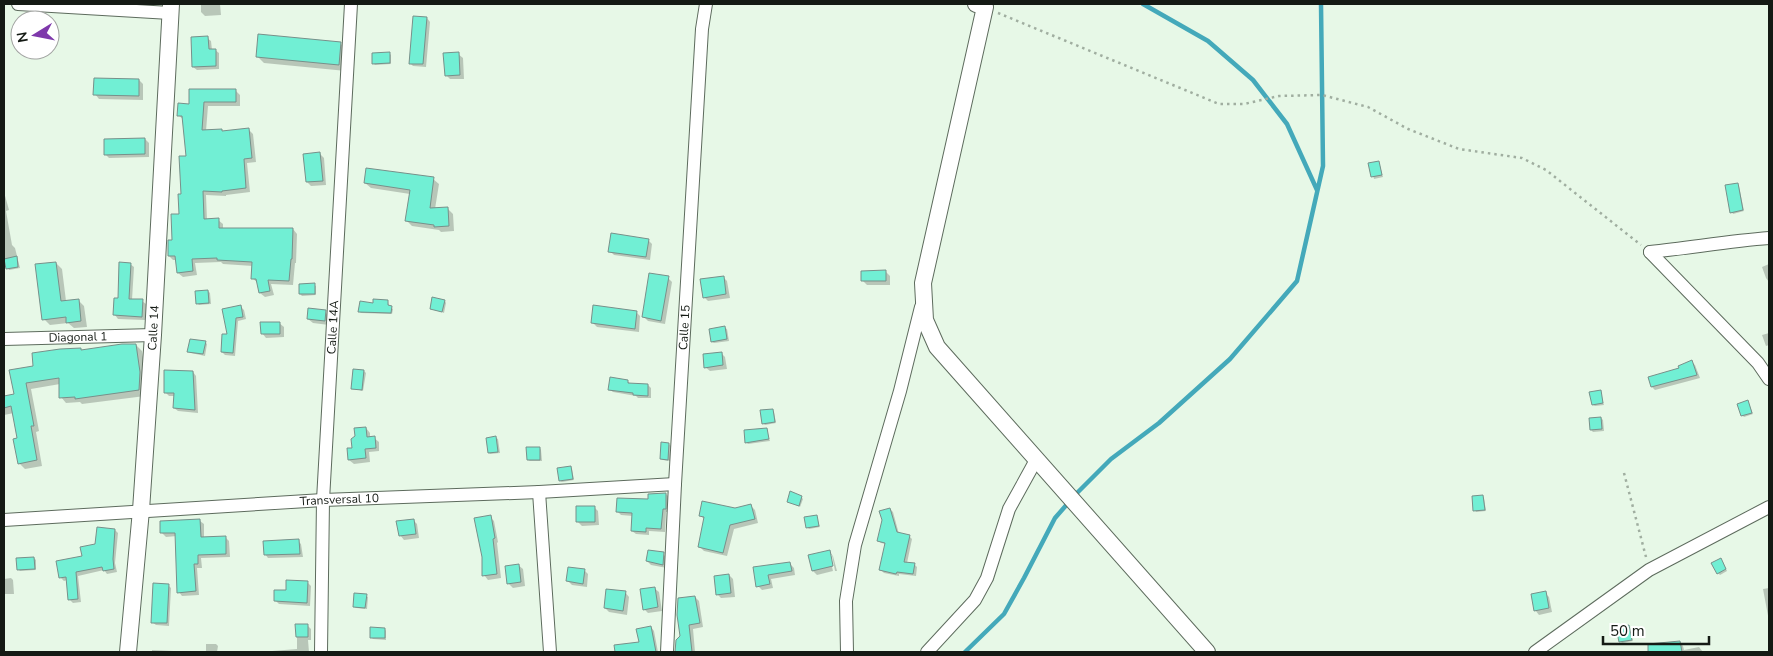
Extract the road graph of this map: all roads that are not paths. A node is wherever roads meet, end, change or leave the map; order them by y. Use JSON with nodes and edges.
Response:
{"nodes":[{"id":1,"x":18,"y":4,"type":"edge"},
{"id":2,"x":351,"y":4,"type":"edge"},
{"id":3,"x":706,"y":4,"type":"edge"},
{"id":4,"x":980,"y":6,"type":"edge"},
{"id":5,"x":171,"y":8,"type":"edge"},
{"id":6,"x":1769,"y":238,"type":"edge"},
{"id":7,"x":924,"y":297,"type":"junction"},
{"id":8,"x":153,"y":335,"type":"junction"},
{"id":9,"x":4,"y":339,"type":"edge"},
{"id":10,"x":1769,"y":379,"type":"edge"},
{"id":11,"x":1036,"y":460,"type":"junction"},
{"id":12,"x":675,"y":484,"type":"junction"},
{"id":13,"x":540,"y":492,"type":"junction"},
{"id":14,"x":323,"y":500,"type":"junction"},
{"id":15,"x":1769,"y":507,"type":"edge"},
{"id":16,"x":141,"y":510,"type":"junction"},
{"id":17,"x":4,"y":520,"type":"edge"},
{"id":18,"x":128,"y":652,"type":"edge"},
{"id":19,"x":321,"y":652,"type":"edge"},
{"id":20,"x":550,"y":652,"type":"edge"},
{"id":21,"x":667,"y":652,"type":"edge"},
{"id":22,"x":847,"y":652,"type":"edge"},
{"id":23,"x":927,"y":652,"type":"edge"},
{"id":24,"x":1207,"y":652,"type":"edge"},
{"id":25,"x":1534,"y":652,"type":"edge"}],
"edges":[{"from":1,"to":5,"type":"street"},
{"from":2,"to":14,"type":"street","name":"Calle 14A"},
{"from":3,"to":12,"type":"street","name":"Calle 15"},
{"from":4,"to":7,"type":"street"},
{"from":5,"to":8,"type":"street","name":"Calle 14"},
{"from":6,"to":10,"type":"street"},
{"from":7,"to":11,"type":"street"},
{"from":7,"to":22,"type":"street"},
{"from":8,"to":9,"type":"street","name":"Diagonal 1"},
{"from":8,"to":16,"type":"street","name":"Calle 14"},
{"from":11,"to":23,"type":"street"},
{"from":11,"to":24,"type":"street"},
{"from":12,"to":13,"type":"street","name":"Transversal 10"},
{"from":12,"to":21,"type":"street","name":"Calle 15"},
{"from":13,"to":14,"type":"street","name":"Transversal 10"},
{"from":13,"to":20,"type":"street"},
{"from":14,"to":16,"type":"street","name":"Transversal 10"},
{"from":14,"to":19,"type":"street","name":"Calle 14A"},
{"from":15,"to":25,"type":"street"},
{"from":16,"to":17,"type":"street","name":"Transversal 10"},
{"from":16,"to":18,"type":"street","name":"Calle 14"}]}
